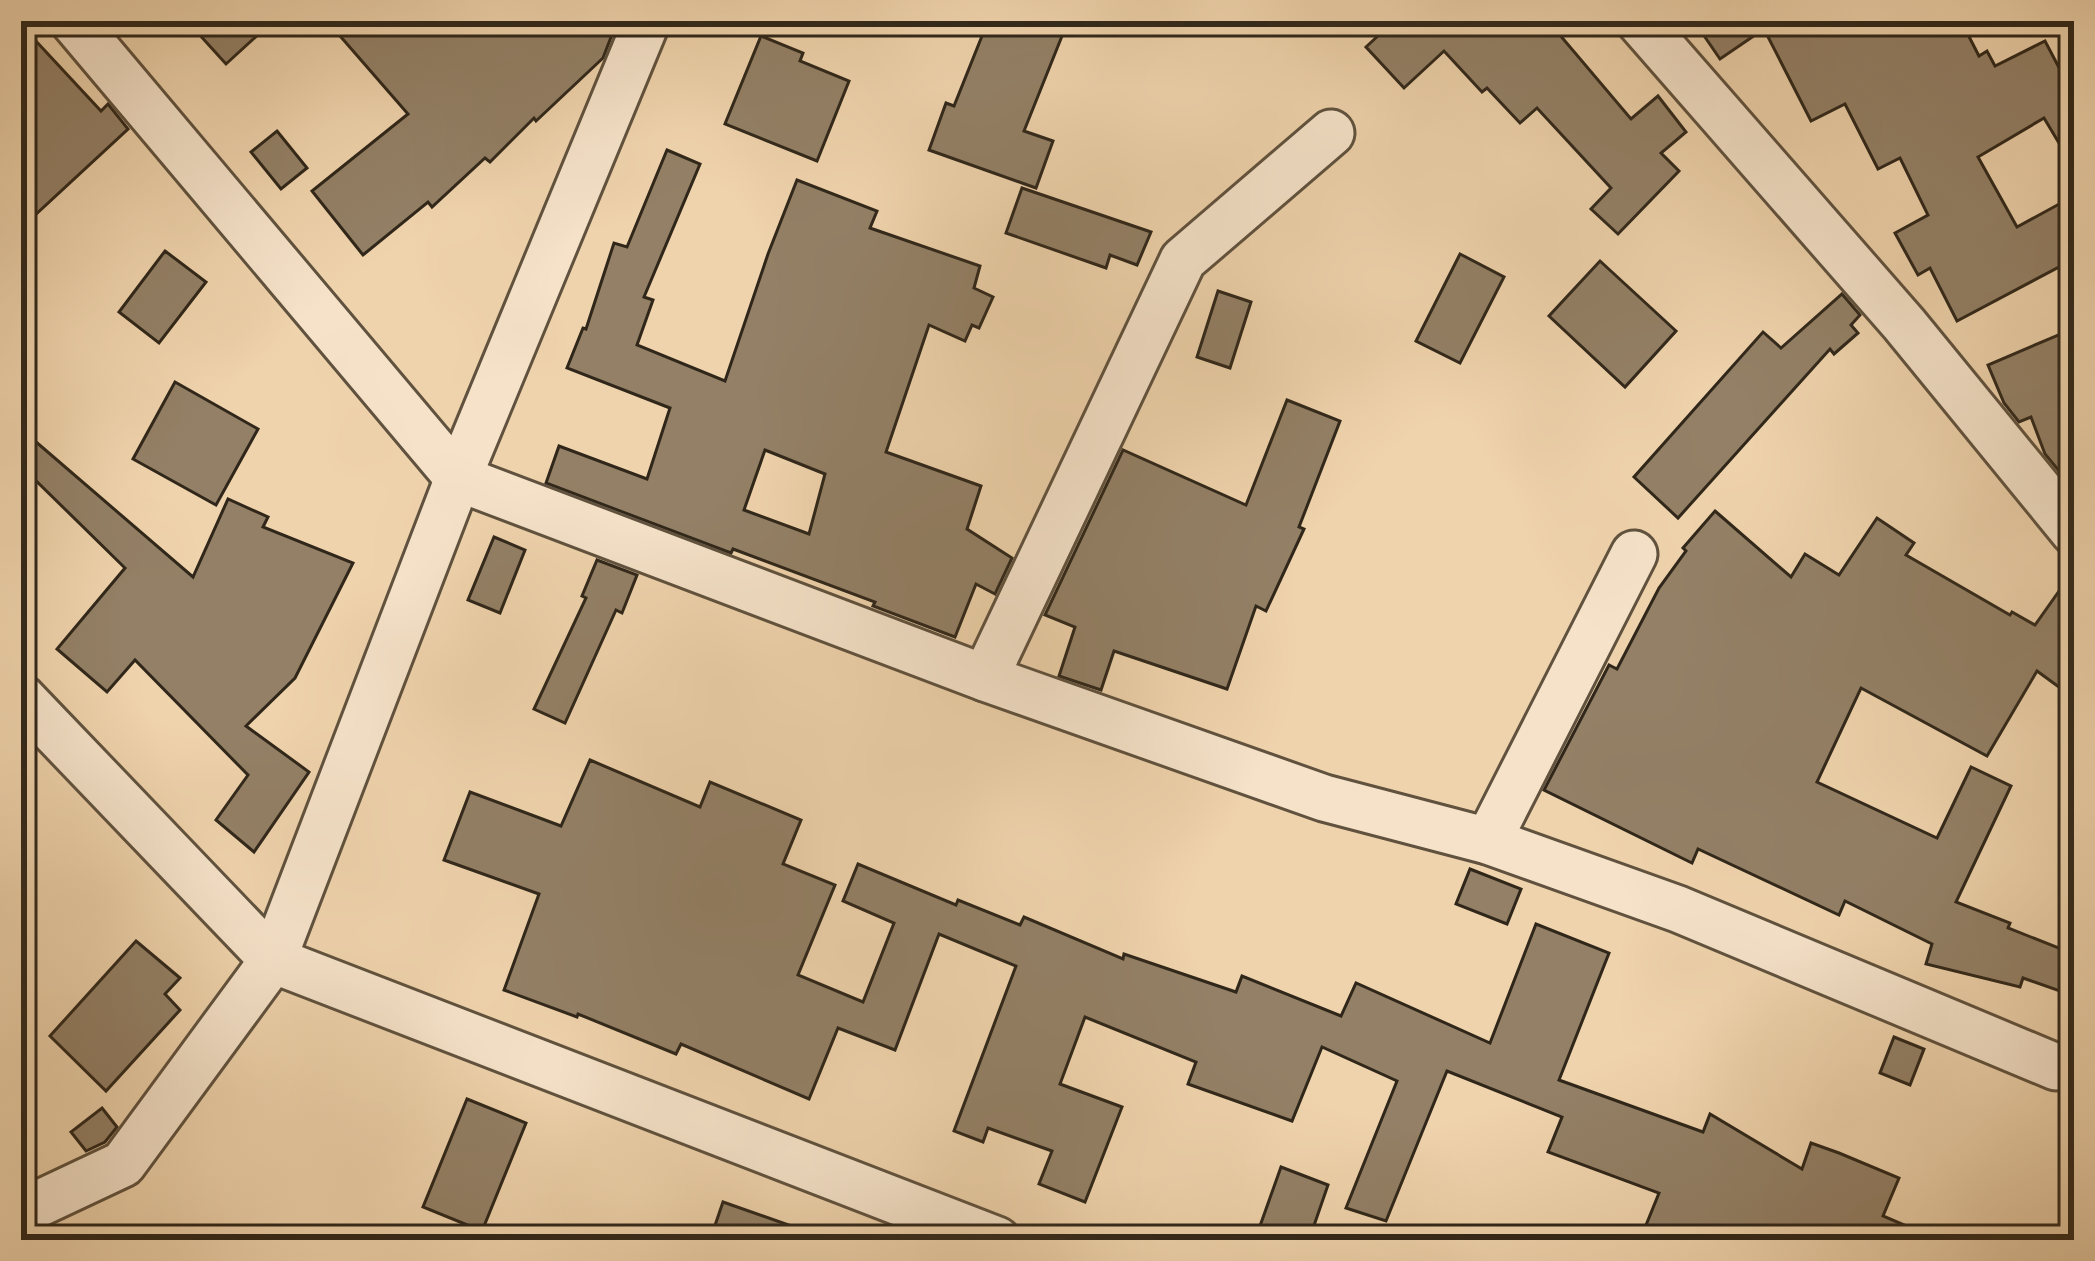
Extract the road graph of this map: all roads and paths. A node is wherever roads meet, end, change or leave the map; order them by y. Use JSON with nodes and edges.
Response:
{"nodes":[{"id":1,"x":73,"y":21,"type":"edge"},
{"id":2,"x":647,"y":21,"type":"edge"},
{"id":3,"x":1640,"y":21,"type":"edge"},
{"id":4,"x":1331,"y":133,"type":"dead end"},
{"id":5,"x":458,"y":478,"type":"junction"},
{"id":6,"x":2074,"y":532,"type":"edge"},
{"id":7,"x":1634,"y":554,"type":"dead end"},
{"id":8,"x":985,"y":678,"type":"junction"},
{"id":9,"x":21,"y":697,"type":"edge"},
{"id":10,"x":1488,"y":841,"type":"junction"},
{"id":11,"x":273,"y":960,"type":"junction"},
{"id":12,"x":2056,"y":1066,"type":"dead end"},
{"id":13,"x":21,"y":1212,"type":"edge"},
{"id":14,"x":997,"y":1240,"type":"edge"}],
"edges":[{"from":1,"to":5,"type":"street"},
{"from":2,"to":5,"type":"street"},
{"from":3,"to":6,"type":"street"},
{"from":4,"to":8,"type":"street"},
{"from":5,"to":8,"type":"street"},
{"from":5,"to":11,"type":"street"},
{"from":7,"to":10,"type":"street"},
{"from":8,"to":10,"type":"street"},
{"from":9,"to":11,"type":"street"},
{"from":10,"to":12,"type":"street"},
{"from":11,"to":13,"type":"street"},
{"from":11,"to":14,"type":"street"}]}
